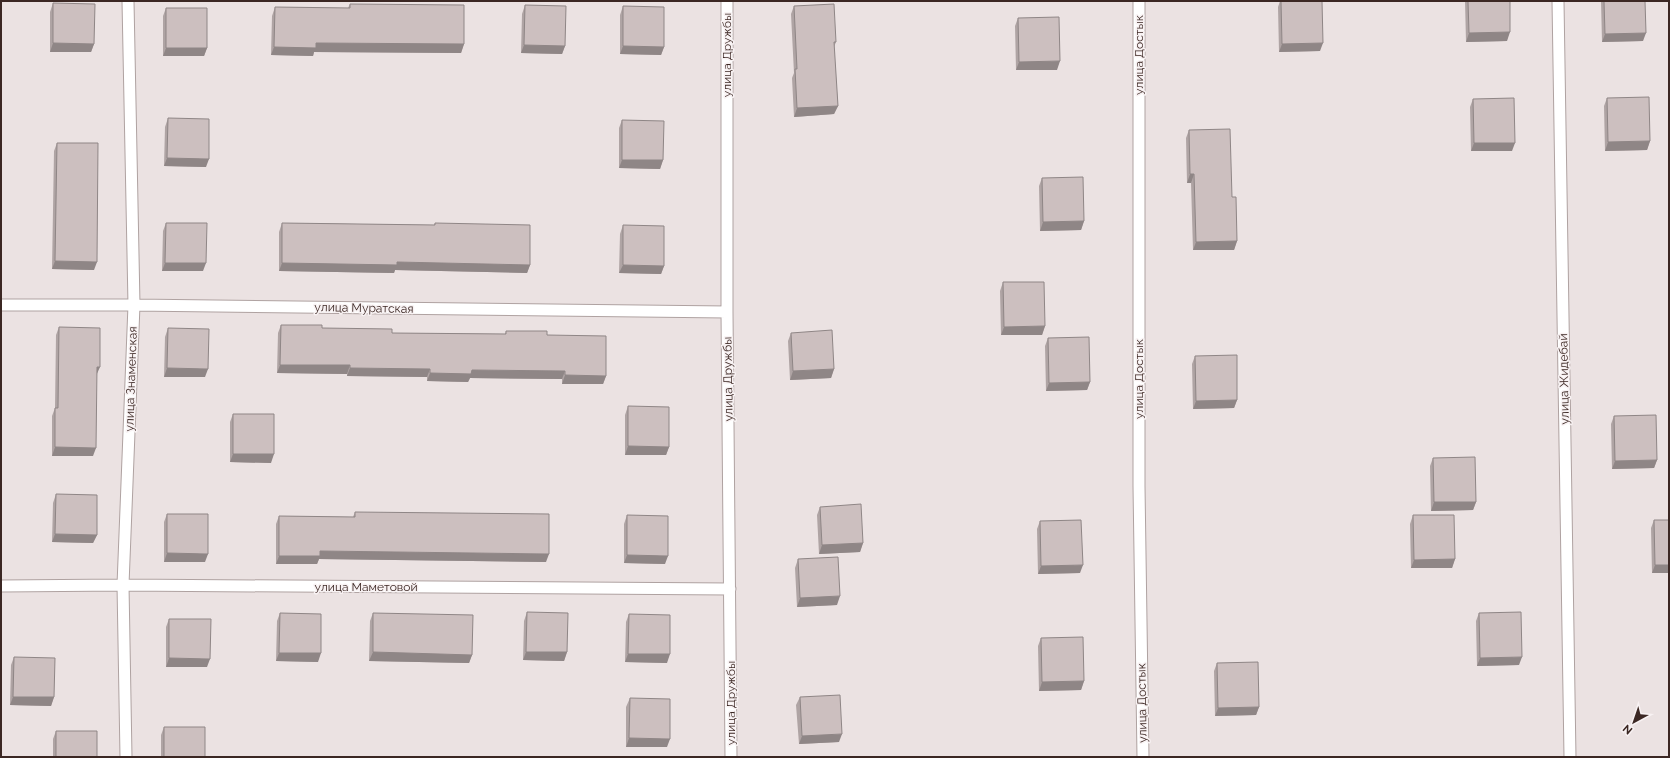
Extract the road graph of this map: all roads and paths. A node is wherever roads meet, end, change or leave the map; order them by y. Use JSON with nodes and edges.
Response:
{"nodes":[{"id":1,"x":128,"y":1,"type":"edge"},
{"id":2,"x":727,"y":1,"type":"edge"},
{"id":3,"x":1139,"y":1,"type":"edge"},
{"id":4,"x":1558,"y":1,"type":"edge"},
{"id":5,"x":1,"y":305,"type":"edge"},
{"id":6,"x":134,"y":305,"type":"junction"},
{"id":7,"x":727,"y":312,"type":"junction"},
{"id":8,"x":123,"y":585,"type":"junction"},
{"id":9,"x":1,"y":586,"type":"edge"},
{"id":10,"x":730,"y":590,"type":"junction"},
{"id":11,"x":126,"y":757,"type":"edge"},
{"id":12,"x":732,"y":757,"type":"edge"},
{"id":13,"x":1143,"y":757,"type":"edge"},
{"id":14,"x":1570,"y":757,"type":"edge"}],
"edges":[{"from":1,"to":6,"type":"street","name":"улица Знаменская"},
{"from":2,"to":7,"type":"street","name":"улица Дружбы"},
{"from":3,"to":13,"type":"street","name":"улица Достык"},
{"from":4,"to":14,"type":"street","name":"улица Жидебай"},
{"from":5,"to":6,"type":"street","name":"улица Муратская"},
{"from":6,"to":7,"type":"street","name":"улица Муратская"},
{"from":6,"to":8,"type":"street","name":"улица Знаменская"},
{"from":7,"to":10,"type":"street","name":"улица Дружбы"},
{"from":8,"to":9,"type":"street","name":"улица Маметовой"},
{"from":8,"to":10,"type":"street","name":"улица Маметовой"},
{"from":8,"to":11,"type":"street","name":"улица Знаменская"},
{"from":10,"to":12,"type":"street","name":"улица Дружбы"}]}
